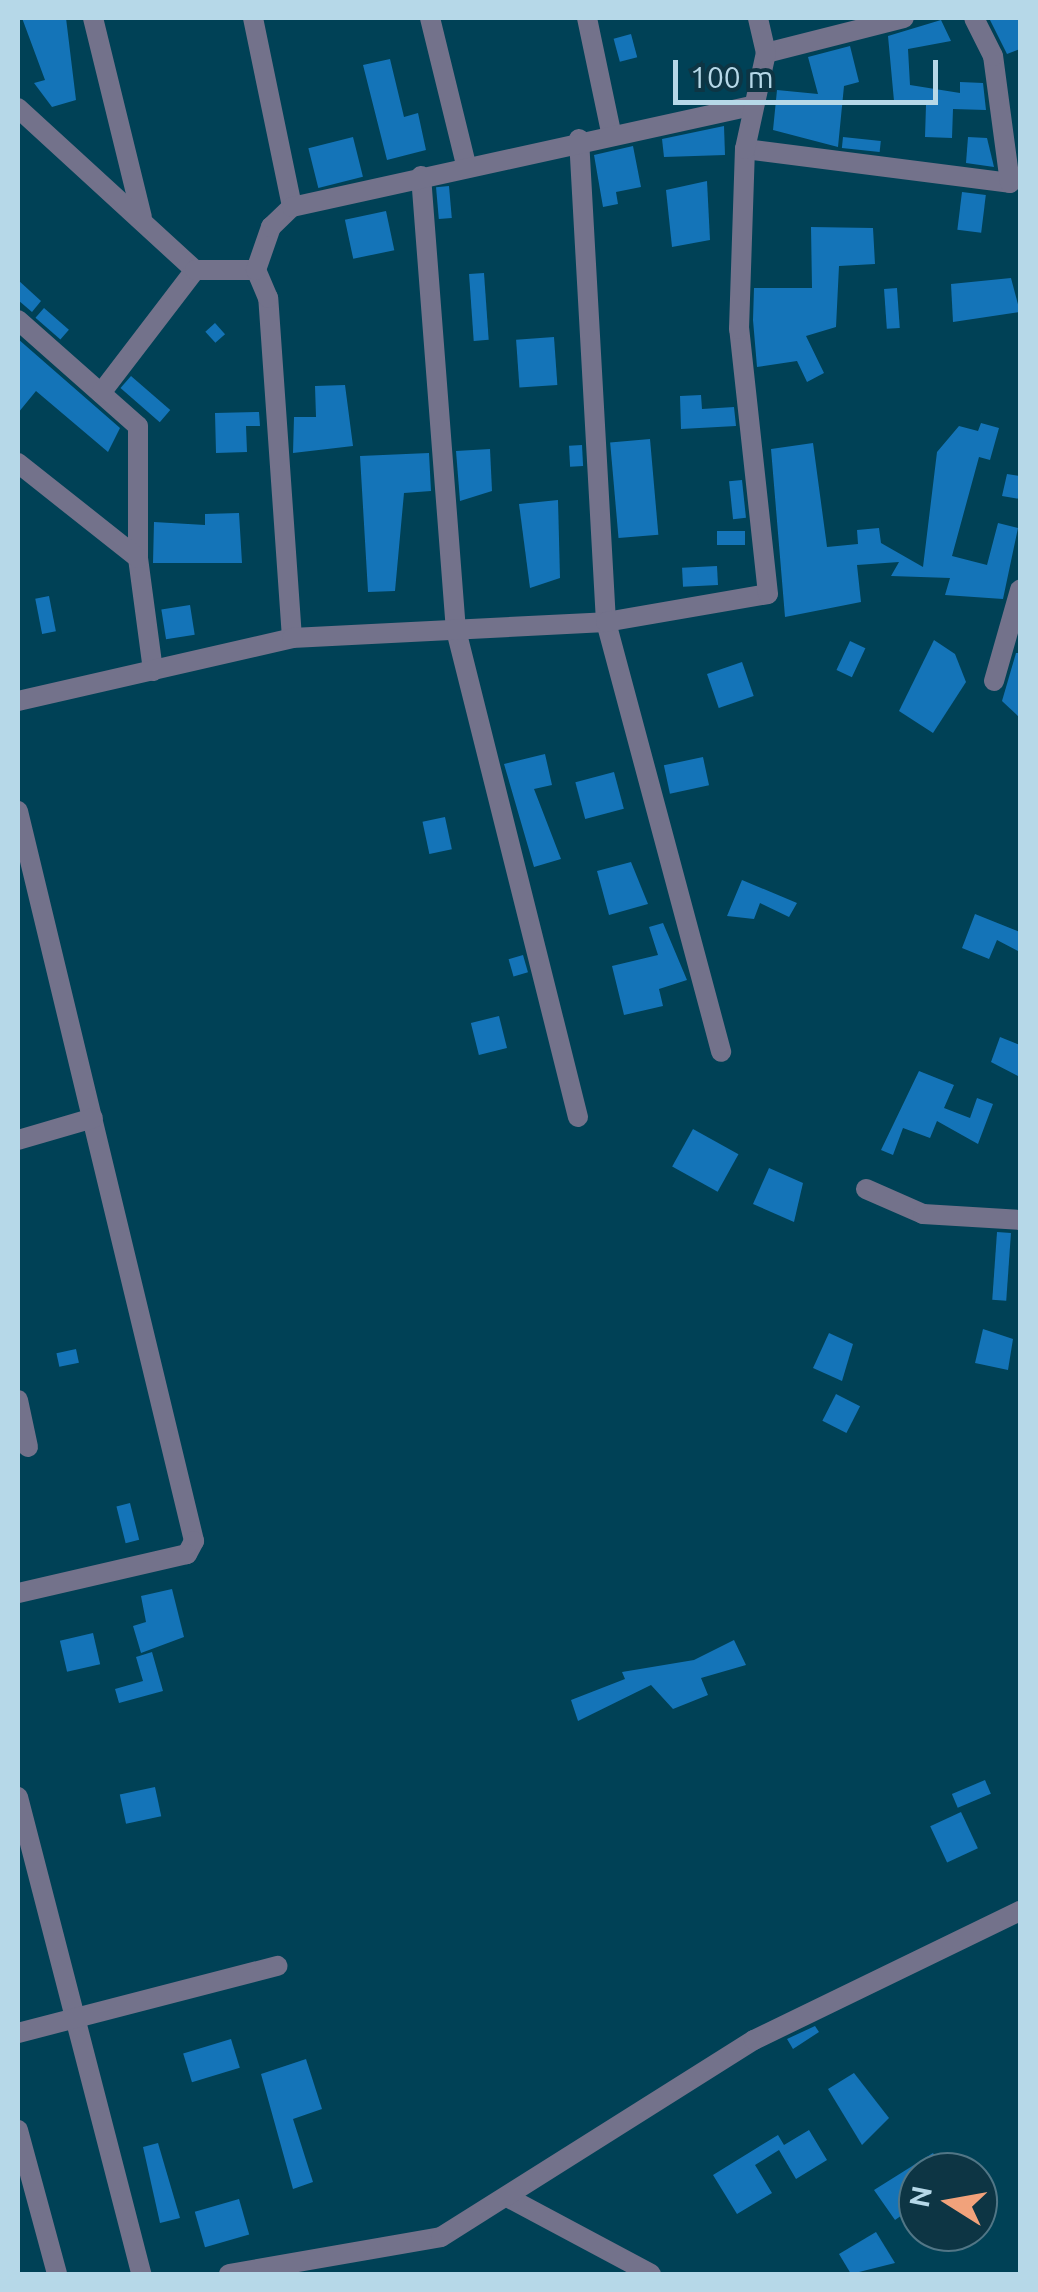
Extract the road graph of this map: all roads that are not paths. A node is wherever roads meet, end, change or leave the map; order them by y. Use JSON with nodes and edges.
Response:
{"nodes":[{"id":1,"x":93,"y":18,"type":"edge"},
{"id":2,"x":252,"y":18,"type":"edge"},
{"id":3,"x":430,"y":18,"type":"edge"},
{"id":4,"x":588,"y":18,"type":"edge"},
{"id":5,"x":758,"y":18,"type":"edge"},
{"id":6,"x":904,"y":18,"type":"edge"},
{"id":7,"x":974,"y":18,"type":"edge"},
{"id":8,"x":766,"y":53,"type":"junction"},
{"id":9,"x":750,"y":106,"type":"junction"},
{"id":10,"x":18,"y":108,"type":"edge"},
{"id":11,"x":611,"y":132,"type":"junction"},
{"id":12,"x":579,"y":139,"type":"junction"},
{"id":13,"x":745,"y":150,"type":"junction"},
{"id":14,"x":466,"y":165,"type":"junction"},
{"id":15,"x":421,"y":176,"type":"junction"},
{"id":16,"x":292,"y":207,"type":"junction"},
{"id":17,"x":142,"y":217,"type":"junction"},
{"id":18,"x":195,"y":270,"type":"junction"},
{"id":19,"x":256,"y":270,"type":"junction"},
{"id":20,"x":18,"y":320,"type":"edge"},
{"id":21,"x":102,"y":393,"type":"junction"},
{"id":22,"x":18,"y":463,"type":"edge"},
{"id":23,"x":138,"y":558,"type":"junction"},
{"id":24,"x":1020,"y":590,"type":"edge"},
{"id":25,"x":606,"y":622,"type":"junction"},
{"id":26,"x":456,"y":630,"type":"junction"},
{"id":27,"x":292,"y":638,"type":"junction"},
{"id":28,"x":153,"y":671,"type":"junction"},
{"id":29,"x":994,"y":681,"type":"dead end"},
{"id":30,"x":18,"y":701,"type":"edge"},
{"id":31,"x":18,"y":811,"type":"edge"},
{"id":32,"x":721,"y":1052,"type":"dead end"},
{"id":33,"x":578,"y":1117,"type":"dead end"},
{"id":34,"x":93,"y":1118,"type":"junction"},
{"id":35,"x":18,"y":1140,"type":"edge"},
{"id":36,"x":866,"y":1189,"type":"dead end"},
{"id":37,"x":1020,"y":1220,"type":"edge"},
{"id":38,"x":18,"y":1400,"type":"edge"},
{"id":39,"x":28,"y":1446,"type":"dead end"},
{"id":40,"x":18,"y":1593,"type":"edge"},
{"id":41,"x":18,"y":1797,"type":"edge"},
{"id":42,"x":1020,"y":1911,"type":"edge"},
{"id":43,"x":278,"y":1966,"type":"dead end"},
{"id":44,"x":73,"y":2019,"type":"junction"},
{"id":45,"x":18,"y":2033,"type":"edge"},
{"id":46,"x":18,"y":2130,"type":"edge"},
{"id":47,"x":506,"y":2197,"type":"junction"},
{"id":48,"x":57,"y":2274,"type":"edge"},
{"id":49,"x":141,"y":2274,"type":"edge"},
{"id":50,"x":229,"y":2274,"type":"edge"},
{"id":51,"x":651,"y":2274,"type":"edge"}],
"edges":[{"from":1,"to":17,"type":"street"},
{"from":2,"to":16,"type":"street"},
{"from":3,"to":14,"type":"street"},
{"from":4,"to":11,"type":"street"},
{"from":5,"to":8,"type":"street"},
{"from":6,"to":8,"type":"street"},
{"from":7,"to":13,"type":"street"},
{"from":8,"to":9,"type":"street"},
{"from":9,"to":11,"type":"street"},
{"from":9,"to":13,"type":"street"},
{"from":10,"to":17,"type":"street"},
{"from":11,"to":12,"type":"street"},
{"from":12,"to":14,"type":"street"},
{"from":12,"to":25,"type":"street"},
{"from":13,"to":25,"type":"street"},
{"from":14,"to":15,"type":"street"},
{"from":15,"to":16,"type":"street"},
{"from":15,"to":26,"type":"street"},
{"from":16,"to":19,"type":"street"},
{"from":17,"to":18,"type":"street"},
{"from":18,"to":19,"type":"street"},
{"from":18,"to":21,"type":"street"},
{"from":19,"to":27,"type":"street"},
{"from":20,"to":21,"type":"street"},
{"from":21,"to":23,"type":"street"},
{"from":22,"to":23,"type":"street"},
{"from":23,"to":28,"type":"street"},
{"from":24,"to":29,"type":"street"},
{"from":25,"to":26,"type":"street"},
{"from":25,"to":32,"type":"street"},
{"from":26,"to":27,"type":"street"},
{"from":26,"to":33,"type":"street"},
{"from":27,"to":28,"type":"street"},
{"from":28,"to":30,"type":"street"},
{"from":31,"to":34,"type":"street"},
{"from":34,"to":35,"type":"street"},
{"from":34,"to":40,"type":"street"},
{"from":36,"to":37,"type":"street"},
{"from":38,"to":39,"type":"street"},
{"from":41,"to":44,"type":"street"},
{"from":42,"to":47,"type":"street"},
{"from":43,"to":44,"type":"street"},
{"from":44,"to":45,"type":"street"},
{"from":44,"to":49,"type":"street"},
{"from":46,"to":48,"type":"street"},
{"from":47,"to":50,"type":"street"},
{"from":47,"to":51,"type":"street"}]}
